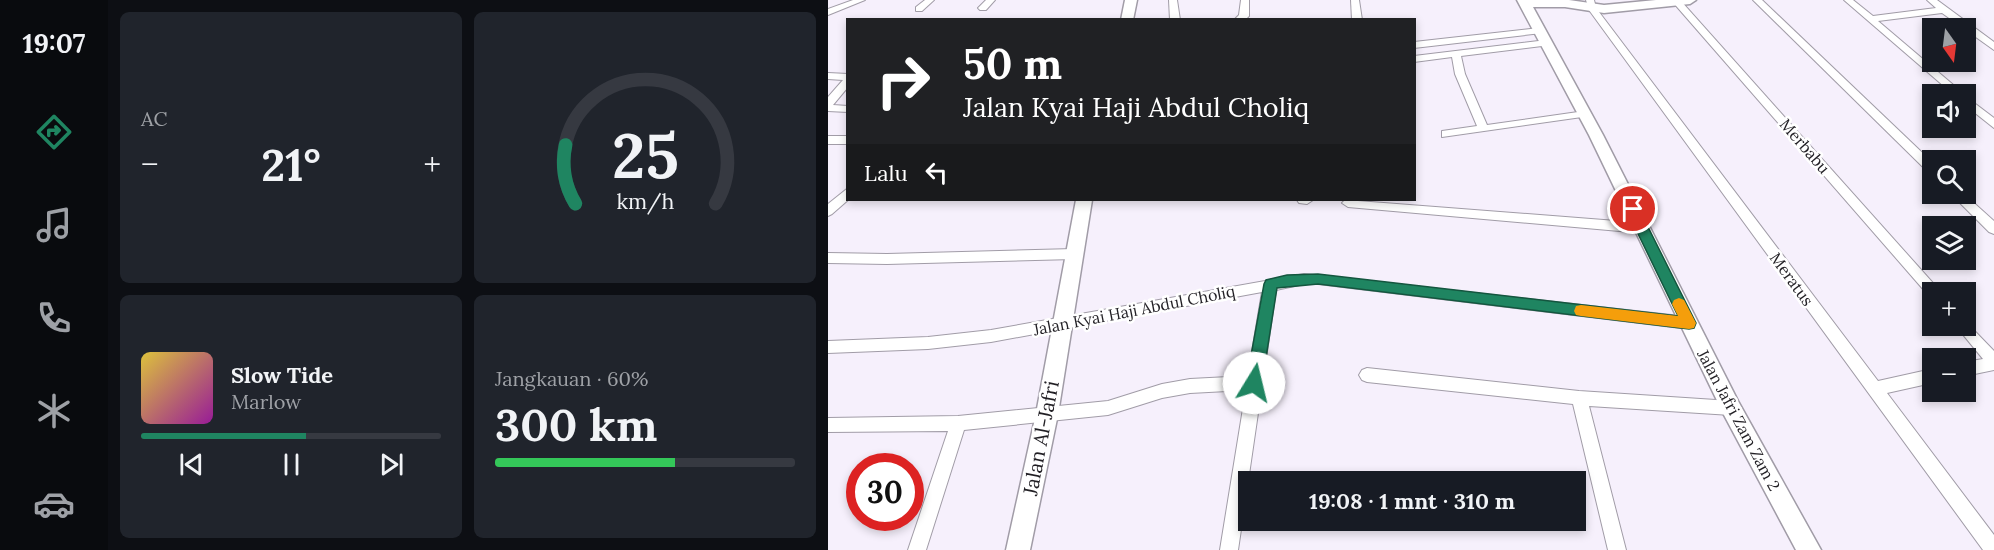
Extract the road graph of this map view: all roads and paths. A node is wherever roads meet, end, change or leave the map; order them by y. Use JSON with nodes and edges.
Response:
{"nodes":[{"id":1,"x":861,"y":0,"type":"edge"},
{"id":2,"x":930,"y":0,"type":"edge"},
{"id":3,"x":991,"y":0,"type":"edge"},
{"id":4,"x":1131,"y":0,"type":"edge"},
{"id":5,"x":1173,"y":0,"type":"edge"},
{"id":6,"x":1245,"y":0,"type":"edge"},
{"id":7,"x":1355,"y":0,"type":"edge"},
{"id":8,"x":1690,"y":0,"type":"edge"},
{"id":9,"x":1756,"y":0,"type":"edge"},
{"id":10,"x":1848,"y":0,"type":"edge"},
{"id":11,"x":1931,"y":0,"type":"edge"},
{"id":12,"x":1524,"y":1,"type":"edge"},
{"id":13,"x":1676,"y":1,"type":"edge"},
{"id":14,"x":1591,"y":4,"type":"edge"},
{"id":15,"x":983,"y":8,"type":"dead end"},
{"id":16,"x":919,"y":9,"type":"dead end"},
{"id":17,"x":1944,"y":10,"type":"junction"},
{"id":18,"x":828,"y":12,"type":"edge"},
{"id":19,"x":1127,"y":18,"type":"edge"},
{"id":20,"x":1175,"y":18,"type":"edge"},
{"id":21,"x":1241,"y":18,"type":"edge"},
{"id":22,"x":1357,"y":18,"type":"edge"},
{"id":23,"x":1871,"y":20,"type":"junction"},
{"id":24,"x":1543,"y":37,"type":"junction"},
{"id":25,"x":1416,"y":45,"type":"edge"},
{"id":26,"x":1994,"y":47,"type":"edge"},
{"id":27,"x":1456,"y":54,"type":"junction"},
{"id":28,"x":1416,"y":59,"type":"edge"},
{"id":29,"x":828,"y":75,"type":"edge"},
{"id":30,"x":846,"y":78,"type":"edge"},
{"id":31,"x":846,"y":81,"type":"edge"},
{"id":32,"x":1947,"y":84,"type":"edge"},
{"id":33,"x":828,"y":104,"type":"edge"},
{"id":34,"x":828,"y":108,"type":"edge"},
{"id":35,"x":1976,"y":108,"type":"edge"},
{"id":36,"x":846,"y":109,"type":"edge"},
{"id":37,"x":1584,"y":114,"type":"junction"},
{"id":38,"x":1994,"y":124,"type":"edge"},
{"id":39,"x":1483,"y":128,"type":"junction"},
{"id":40,"x":1446,"y":134,"type":"dead end"},
{"id":41,"x":828,"y":140,"type":"edge"},
{"id":42,"x":846,"y":140,"type":"edge"},
{"id":43,"x":1922,"y":159,"type":"edge"},
{"id":44,"x":838,"y":197,"type":"edge"},
{"id":45,"x":1084,"y":201,"type":"edge"},
{"id":46,"x":1348,"y":203,"type":"dead end"},
{"id":47,"x":1968,"y":204,"type":"edge"},
{"id":48,"x":828,"y":211,"type":"edge"},
{"id":49,"x":1642,"y":228,"type":"junction"},
{"id":50,"x":1994,"y":229,"type":"edge"},
{"id":51,"x":1074,"y":254,"type":"junction"},
{"id":52,"x":828,"y":258,"type":"edge"},
{"id":53,"x":1925,"y":282,"type":"edge"},
{"id":54,"x":1270,"y":284,"type":"junction"},
{"id":55,"x":1689,"y":323,"type":"junction"},
{"id":56,"x":1061,"y":325,"type":"junction"},
{"id":57,"x":1972,"y":336,"type":"edge"},
{"id":58,"x":828,"y":347,"type":"edge"},
{"id":59,"x":1994,"y":362,"type":"edge"},
{"id":60,"x":1976,"y":366,"type":"edge"},
{"id":61,"x":1367,"y":375,"type":"dead end"},
{"id":62,"x":1922,"y":378,"type":"edge"},
{"id":63,"x":1254,"y":383,"type":"junction"},
{"id":64,"x":1873,"y":389,"type":"junction"},
{"id":65,"x":1579,"y":398,"type":"junction"},
{"id":66,"x":1731,"y":408,"type":"junction"},
{"id":67,"x":1047,"y":414,"type":"junction"},
{"id":68,"x":958,"y":423,"type":"junction"},
{"id":69,"x":828,"y":425,"type":"edge"},
{"id":70,"x":917,"y":550,"type":"edge"},
{"id":71,"x":1018,"y":550,"type":"edge"},
{"id":72,"x":1229,"y":550,"type":"edge"},
{"id":73,"x":1617,"y":550,"type":"edge"},
{"id":74,"x":1809,"y":550,"type":"edge"},
{"id":75,"x":1994,"y":550,"type":"edge"}],
"edges":[{"from":1,"to":18,"type":"street"},
{"from":2,"to":16,"type":"street"},
{"from":3,"to":15,"type":"street"},
{"from":4,"to":19,"type":"street"},
{"from":5,"to":20,"type":"street"},
{"from":6,"to":21,"type":"street"},
{"from":7,"to":22,"type":"street"},
{"from":8,"to":13,"type":"street"},
{"from":9,"to":43,"type":"street"},
{"from":10,"to":23,"type":"street"},
{"from":11,"to":17,"type":"street"},
{"from":12,"to":14,"type":"street"},
{"from":12,"to":24,"type":"street","name":"Jalan Jafri Zam Zam 2"},
{"from":13,"to":14,"type":"street"},
{"from":13,"to":53,"type":"street","name":"Merbabu"},
{"from":14,"to":64,"type":"street","name":"Meratus"},
{"from":17,"to":23,"type":"street"},
{"from":17,"to":26,"type":"street"},
{"from":23,"to":32,"type":"street"},
{"from":24,"to":25,"type":"street"},
{"from":24,"to":27,"type":"street"},
{"from":24,"to":37,"type":"street","name":"Jalan Jafri Zam Zam 2"},
{"from":27,"to":28,"type":"street"},
{"from":27,"to":39,"type":"street"},
{"from":29,"to":30,"type":"street"},
{"from":31,"to":33,"type":"street"},
{"from":34,"to":36,"type":"street"},
{"from":35,"to":38,"type":"street"},
{"from":37,"to":39,"type":"street"},
{"from":37,"to":49,"type":"street","name":"Jalan Jafri Zam Zam 2"},
{"from":39,"to":40,"type":"street"},
{"from":41,"to":42,"type":"street"},
{"from":44,"to":48,"type":"street"},
{"from":45,"to":51,"type":"street","name":"Jalan Al-Jafri"},
{"from":46,"to":49,"type":"street"},
{"from":47,"to":50,"type":"street"},
{"from":49,"to":55,"type":"street","name":"Jalan Jafri Zam Zam 2"},
{"from":51,"to":52,"type":"street"},
{"from":51,"to":56,"type":"street","name":"Jalan Al-Jafri"},
{"from":54,"to":55,"type":"street","name":"Jalan Kyai Haji Abdul Choliq"},
{"from":54,"to":56,"type":"street","name":"Jalan Kyai Haji Abdul Choliq"},
{"from":54,"to":63,"type":"street"},
{"from":55,"to":66,"type":"street","name":"Jalan Jafri Zam Zam 2"},
{"from":56,"to":58,"type":"street","name":"Jalan Kyai Haji Abdul Choliq"},
{"from":56,"to":67,"type":"street","name":"Jalan Al-Jafri"},
{"from":57,"to":59,"type":"street"},
{"from":59,"to":60,"type":"street"},
{"from":61,"to":65,"type":"street"},
{"from":62,"to":64,"type":"street"},
{"from":63,"to":67,"type":"street"},
{"from":63,"to":72,"type":"street"},
{"from":64,"to":75,"type":"street","name":"Meratus"},
{"from":65,"to":66,"type":"street"},
{"from":65,"to":73,"type":"street"},
{"from":66,"to":74,"type":"street","name":"Jalan Jafri Zam Zam 2"},
{"from":67,"to":68,"type":"street"},
{"from":67,"to":71,"type":"street","name":"Jalan Al-Jafri"},
{"from":68,"to":69,"type":"street"},
{"from":68,"to":70,"type":"street"}]}
